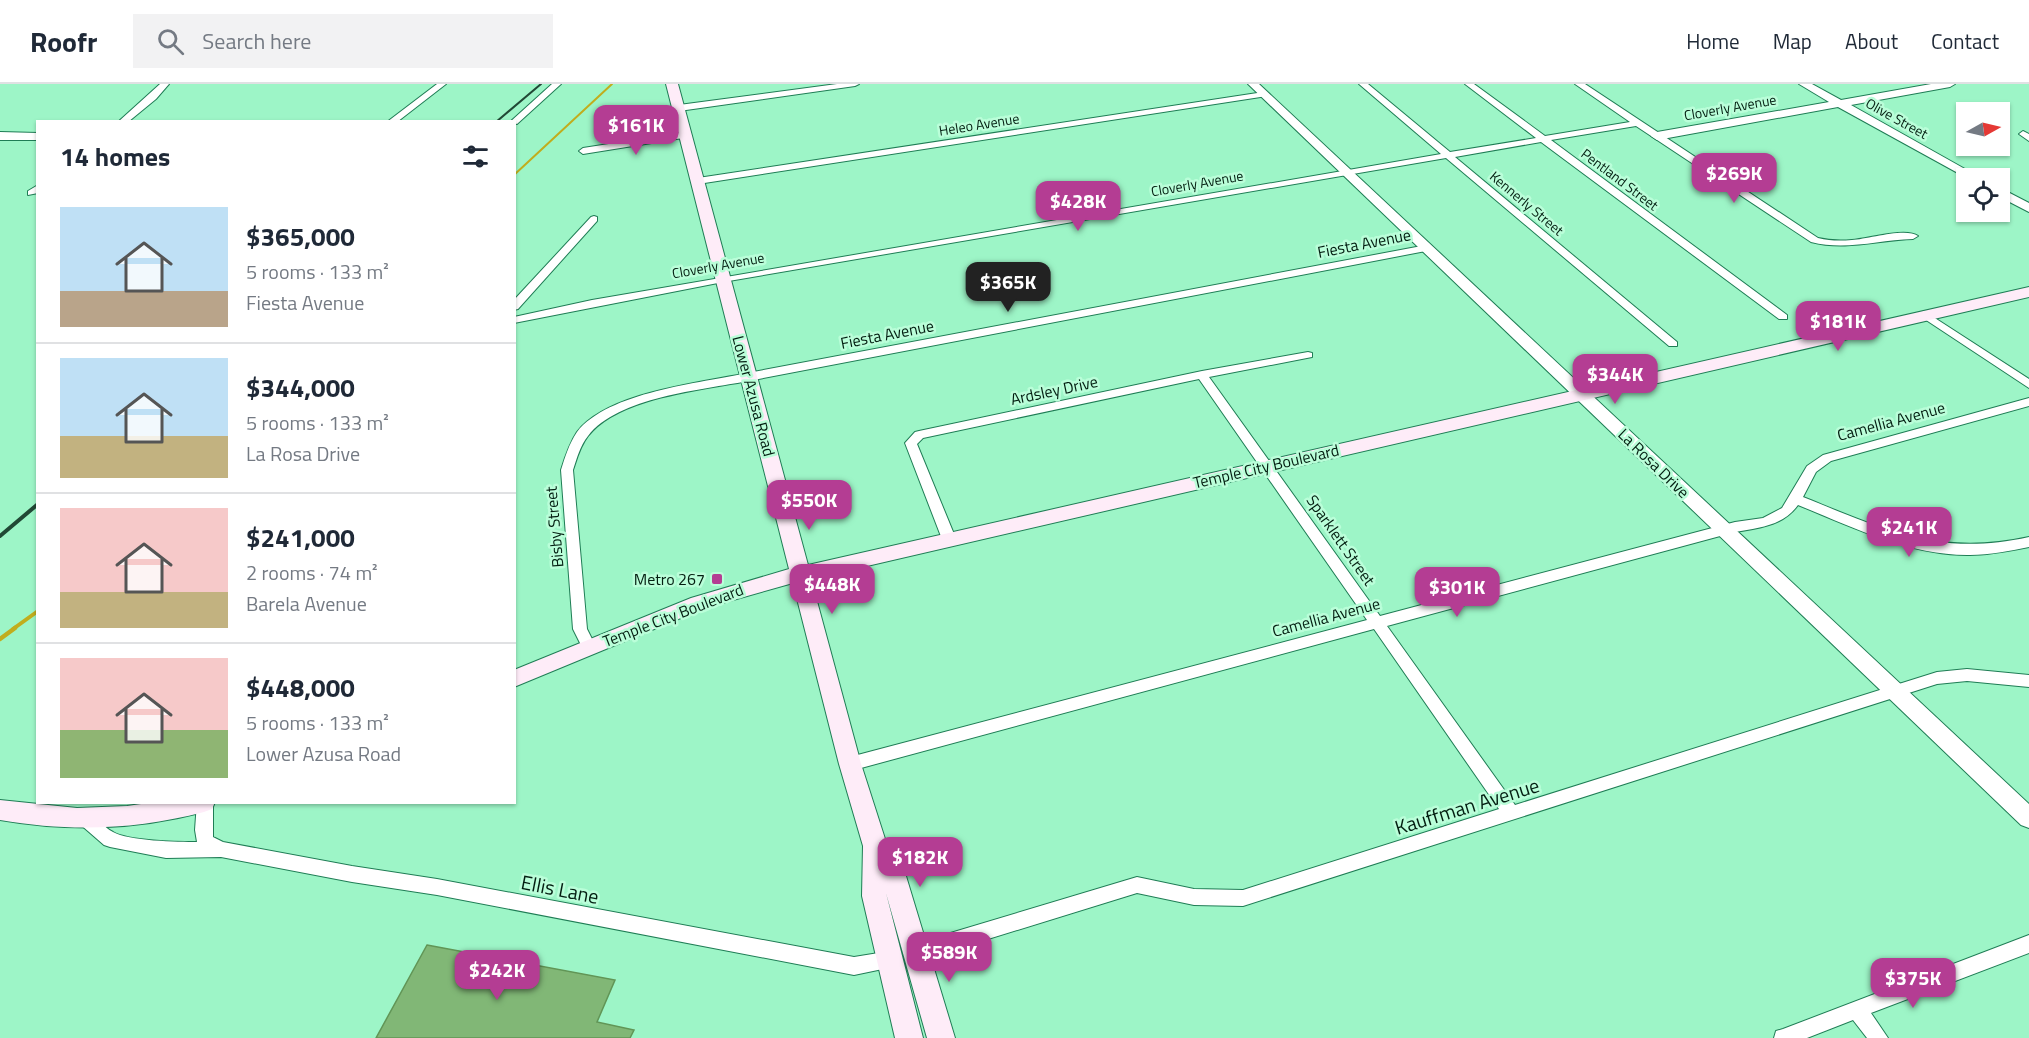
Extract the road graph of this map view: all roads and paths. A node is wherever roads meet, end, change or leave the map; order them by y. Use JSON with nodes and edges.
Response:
{"nodes":[{"id":1,"x":165,"y":84,"type":"edge"},
{"id":2,"x":442,"y":84,"type":"edge"},
{"id":3,"x":557,"y":84,"type":"edge"},
{"id":4,"x":672,"y":84,"type":"edge"},
{"id":5,"x":855,"y":84,"type":"edge"},
{"id":6,"x":1363,"y":84,"type":"edge"},
{"id":7,"x":1469,"y":84,"type":"edge"},
{"id":8,"x":1579,"y":84,"type":"edge"},
{"id":9,"x":1804,"y":84,"type":"edge"},
{"id":10,"x":1950,"y":84,"type":"edge"},
{"id":11,"x":1259,"y":89,"type":"edge"},
{"id":12,"x":1839,"y":103,"type":"junction"},
{"id":13,"x":679,"y":108,"type":"junction"},
{"id":14,"x":124,"y":120,"type":"edge"},
{"id":15,"x":394,"y":120,"type":"edge"},
{"id":16,"x":516,"y":120,"type":"edge"},
{"id":17,"x":1637,"y":123,"type":"junction"},
{"id":18,"x":686,"y":135,"type":"junction"},
{"id":19,"x":0,"y":136,"type":"edge"},
{"id":20,"x":1657,"y":136,"type":"junction"},
{"id":21,"x":36,"y":137,"type":"edge"},
{"id":22,"x":1543,"y":139,"type":"junction"},
{"id":23,"x":583,"y":151,"type":"dead end"},
{"id":24,"x":1449,"y":155,"type":"junction"},
{"id":25,"x":1957,"y":168,"type":"edge"},
{"id":26,"x":1348,"y":173,"type":"junction"},
{"id":27,"x":698,"y":181,"type":"junction"},
{"id":28,"x":2010,"y":198,"type":"edge"},
{"id":29,"x":2029,"y":208,"type":"edge"},
{"id":30,"x":594,"y":219,"type":"dead end"},
{"id":31,"x":1913,"y":236,"type":"dead end"},
{"id":32,"x":1426,"y":248,"type":"junction"},
{"id":33,"x":723,"y":279,"type":"junction"},
{"id":34,"x":2029,"y":292,"type":"edge"},
{"id":35,"x":516,"y":305,"type":"edge"},
{"id":36,"x":1924,"y":314,"type":"junction"},
{"id":37,"x":1783,"y":317,"type":"dead end"},
{"id":38,"x":516,"y":320,"type":"edge"},
{"id":39,"x":1673,"y":344,"type":"dead end"},
{"id":40,"x":1308,"y":355,"type":"dead end"},
{"id":41,"x":1203,"y":375,"type":"junction"},
{"id":42,"x":748,"y":376,"type":"junction"},
{"id":43,"x":2029,"y":384,"type":"edge"},
{"id":44,"x":1583,"y":395,"type":"junction"},
{"id":45,"x":2029,"y":402,"type":"edge"},
{"id":46,"x":603,"y":415,"type":"joint"},
{"id":47,"x":1265,"y":466,"type":"junction"},
{"id":48,"x":1796,"y":499,"type":"junction"},
{"id":49,"x":1725,"y":531,"type":"junction"},
{"id":50,"x":949,"y":539,"type":"junction"},
{"id":51,"x":2029,"y":542,"type":"edge"},
{"id":52,"x":802,"y":573,"type":"junction"},
{"id":53,"x":1377,"y":622,"type":"junction"},
{"id":54,"x":589,"y":648,"type":"junction"},
{"id":55,"x":516,"y":678,"type":"edge"},
{"id":56,"x":2029,"y":681,"type":"edge"},
{"id":57,"x":1896,"y":691,"type":"junction"},
{"id":58,"x":850,"y":764,"type":"junction"},
{"id":59,"x":198,"y":804,"type":"edge"},
{"id":60,"x":205,"y":804,"type":"edge"},
{"id":61,"x":0,"y":810,"type":"edge"},
{"id":62,"x":1512,"y":814,"type":"junction"},
{"id":63,"x":2029,"y":818,"type":"edge"},
{"id":64,"x":87,"y":820,"type":"junction"},
{"id":65,"x":874,"y":846,"type":"junction"},
{"id":66,"x":221,"y":849,"type":"junction"},
{"id":67,"x":904,"y":909,"type":"junction"},
{"id":68,"x":2029,"y":944,"type":"edge"},
{"id":69,"x":917,"y":952,"type":"junction"},
{"id":70,"x":891,"y":960,"type":"junction"},
{"id":71,"x":1857,"y":1011,"type":"junction"},
{"id":72,"x":939,"y":1033,"type":"edge"},
{"id":73,"x":909,"y":1038,"type":"edge"},
{"id":74,"x":1783,"y":1038,"type":"edge"},
{"id":75,"x":1879,"y":1038,"type":"edge"}],
"edges":[{"from":1,"to":14,"type":"street"},
{"from":2,"to":15,"type":"street"},
{"from":3,"to":16,"type":"street"},
{"from":4,"to":13,"type":"main road","name":"Lower Azusa Road"},
{"from":5,"to":13,"type":"street"},
{"from":6,"to":24,"type":"street","name":"Kennerly Street"},
{"from":7,"to":22,"type":"street","name":"Pentland Street"},
{"from":8,"to":17,"type":"street"},
{"from":9,"to":12,"type":"street","name":"Olive Street"},
{"from":10,"to":12,"type":"street","name":"Cloverly Avenue"},
{"from":11,"to":26,"type":"street","name":"La Rosa Drive"},
{"from":11,"to":27,"type":"street","name":"Heleo Avenue"},
{"from":12,"to":20,"type":"street","name":"Cloverly Avenue"},
{"from":12,"to":25,"type":"street","name":"Olive Street"},
{"from":13,"to":18,"type":"main road","name":"Lower Azusa Road"},
{"from":17,"to":20,"type":"street"},
{"from":17,"to":22,"type":"street","name":"Cloverly Avenue"},
{"from":18,"to":23,"type":"street"},
{"from":18,"to":27,"type":"main road","name":"Lower Azusa Road"},
{"from":19,"to":21,"type":"street"},
{"from":20,"to":31,"type":"street"},
{"from":22,"to":24,"type":"street","name":"Cloverly Avenue"},
{"from":22,"to":37,"type":"street","name":"Pentland Street"},
{"from":24,"to":26,"type":"street","name":"Cloverly Avenue"},
{"from":24,"to":39,"type":"street","name":"Kennerly Street"},
{"from":26,"to":32,"type":"street","name":"La Rosa Drive"},
{"from":26,"to":33,"type":"street","name":"Cloverly Avenue"},
{"from":27,"to":33,"type":"main road","name":"Lower Azusa Road"},
{"from":28,"to":29,"type":"street"},
{"from":30,"to":35,"type":"street"},
{"from":32,"to":42,"type":"street","name":"Fiesta Avenue"},
{"from":32,"to":44,"type":"street","name":"La Rosa Drive"},
{"from":33,"to":38,"type":"street","name":"Cloverly Avenue"},
{"from":33,"to":42,"type":"main road","name":"Lower Azusa Road"},
{"from":34,"to":36,"type":"main road","name":"Temple City Boulevard"},
{"from":36,"to":43,"type":"street"},
{"from":36,"to":44,"type":"main road","name":"Temple City Boulevard"},
{"from":40,"to":41,"type":"street","name":"Ardsley Drive"},
{"from":41,"to":47,"type":"street","name":"Sparklett Street"},
{"from":41,"to":50,"type":"street","name":"Ardsley Drive"},
{"from":42,"to":46,"type":"street","name":"Fiesta Avenue"},
{"from":42,"to":52,"type":"main road","name":"Lower Azusa Road"},
{"from":44,"to":47,"type":"main road","name":"Temple City Boulevard"},
{"from":44,"to":49,"type":"street","name":"La Rosa Drive"},
{"from":45,"to":48,"type":"street","name":"Camellia Avenue"},
{"from":46,"to":54,"type":"street","name":"Bisby Street"},
{"from":47,"to":50,"type":"main road","name":"Temple City Boulevard"},
{"from":47,"to":53,"type":"street","name":"Sparklett Street"},
{"from":48,"to":49,"type":"street","name":"Camellia Avenue"},
{"from":48,"to":51,"type":"street"},
{"from":49,"to":53,"type":"street","name":"Camellia Avenue"},
{"from":49,"to":57,"type":"street","name":"La Rosa Drive"},
{"from":50,"to":52,"type":"main road","name":"Temple City Boulevard"},
{"from":52,"to":54,"type":"main road","name":"Temple City Boulevard"},
{"from":52,"to":58,"type":"main road","name":"Lower Azusa Road"},
{"from":53,"to":58,"type":"street","name":"Camellia Avenue"},
{"from":53,"to":62,"type":"street","name":"Sparklett Street"},
{"from":54,"to":55,"type":"main road","name":"Temple City Boulevard"},
{"from":56,"to":57,"type":"street","name":"Kauffman Avenue"},
{"from":57,"to":62,"type":"street","name":"Kauffman Avenue"},
{"from":57,"to":63,"type":"street","name":"La Rosa Drive"},
{"from":58,"to":65,"type":"main road","name":"Lower Azusa Road"},
{"from":59,"to":64,"type":"main road"},
{"from":60,"to":66,"type":"street"},
{"from":61,"to":64,"type":"main road"},
{"from":62,"to":69,"type":"street","name":"Kauffman Avenue"},
{"from":64,"to":66,"type":"street","name":"Ellis Lane"},
{"from":65,"to":67,"type":"main road","name":"Lower Azusa Road"},
{"from":65,"to":70,"type":"main road","name":"Lower Azusa Road"},
{"from":66,"to":70,"type":"street","name":"Ellis Lane"},
{"from":67,"to":69,"type":"main road","name":"Lower Azusa Road"},
{"from":67,"to":70,"type":"main road"},
{"from":68,"to":71,"type":"street"},
{"from":69,"to":72,"type":"main road","name":"Lower Azusa Road"},
{"from":70,"to":72,"type":"main road"},
{"from":70,"to":73,"type":"main road","name":"Lower Azusa Road"},
{"from":71,"to":74,"type":"street"},
{"from":71,"to":75,"type":"street"}]}
